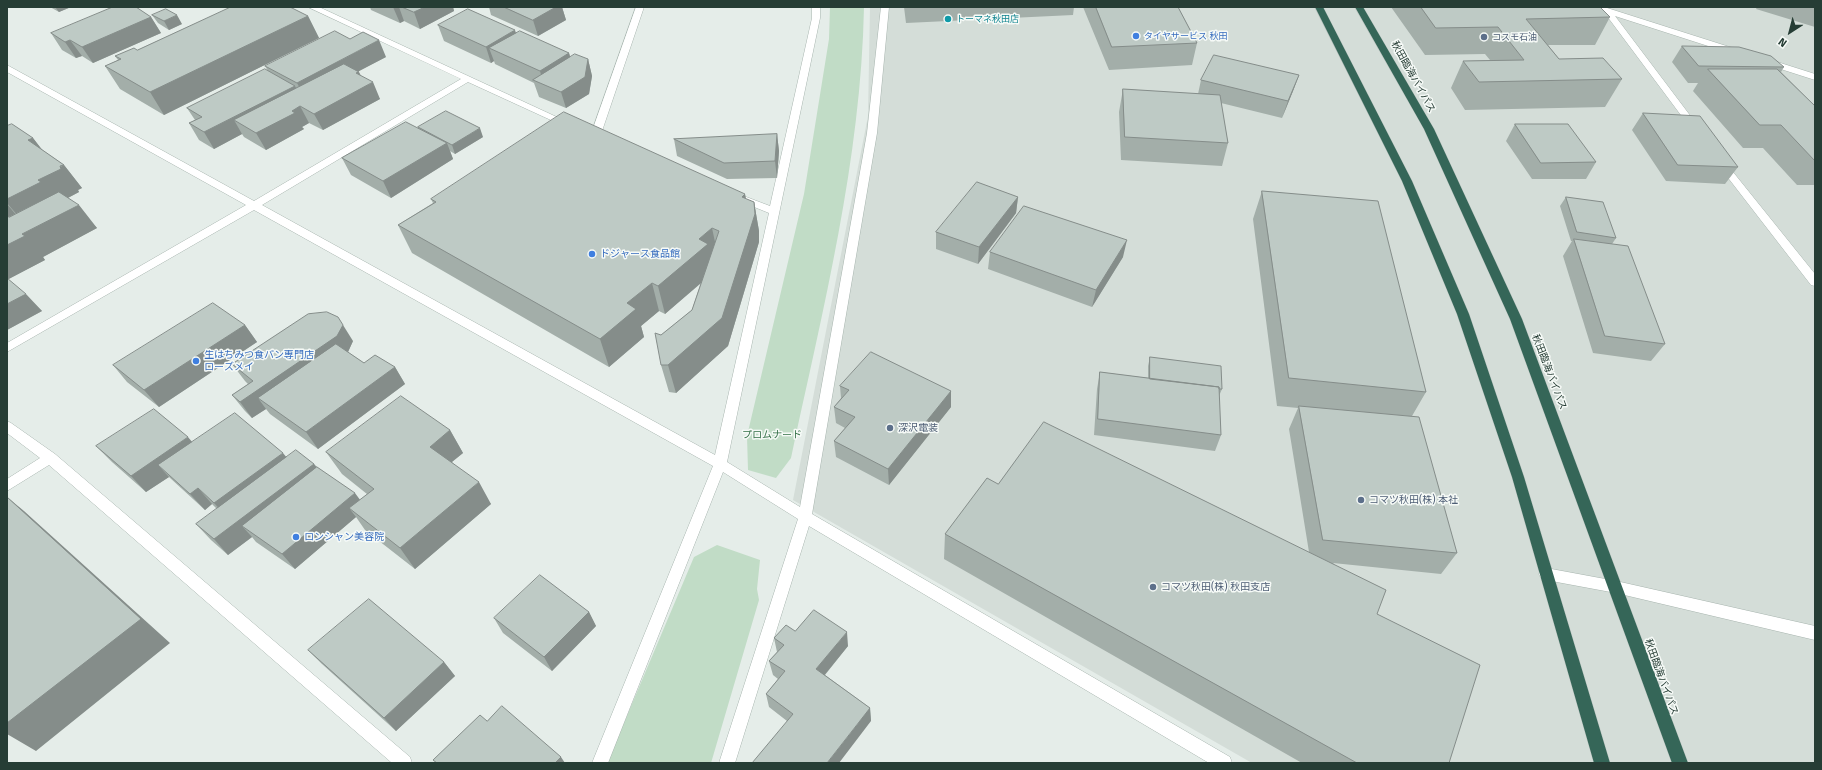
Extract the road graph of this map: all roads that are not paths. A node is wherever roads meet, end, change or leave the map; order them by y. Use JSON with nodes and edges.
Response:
{"nodes":[{"id":1,"x":312,"y":7,"type":"edge"},
{"id":2,"x":640,"y":7,"type":"edge"},
{"id":3,"x":816,"y":7,"type":"edge"},
{"id":4,"x":885,"y":7,"type":"edge"},
{"id":5,"x":1319,"y":7,"type":"edge"},
{"id":6,"x":1359,"y":7,"type":"edge"},
{"id":7,"x":1596,"y":7,"type":"edge"},
{"id":8,"x":1607,"y":11,"type":"junction"},
{"id":9,"x":1748,"y":56,"type":"edge"},
{"id":10,"x":1763,"y":60,"type":"edge"},
{"id":11,"x":7,"y":68,"type":"edge"},
{"id":12,"x":1815,"y":77,"type":"edge"},
{"id":13,"x":467,"y":79,"type":"junction"},
{"id":14,"x":1700,"y":135,"type":"edge"},
{"id":15,"x":1714,"y":154,"type":"edge"},
{"id":16,"x":732,"y":194,"type":"edge"},
{"id":17,"x":254,"y":205,"type":"junction"},
{"id":18,"x":775,"y":212,"type":"junction"},
{"id":19,"x":1815,"y":282,"type":"edge"},
{"id":20,"x":7,"y":348,"type":"edge"},
{"id":21,"x":7,"y":426,"type":"edge"},
{"id":22,"x":50,"y":458,"type":"junction"},
{"id":23,"x":720,"y":464,"type":"junction"},
{"id":24,"x":7,"y":486,"type":"edge"},
{"id":25,"x":805,"y":517,"type":"junction"},
{"id":26,"x":1546,"y":574,"type":"junction"},
{"id":27,"x":1616,"y":588,"type":"junction"},
{"id":28,"x":1815,"y":633,"type":"edge"},
{"id":29,"x":404,"y":763,"type":"edge"},
{"id":30,"x":600,"y":763,"type":"edge"},
{"id":31,"x":727,"y":763,"type":"edge"},
{"id":32,"x":1224,"y":763,"type":"edge"},
{"id":33,"x":1602,"y":763,"type":"edge"},
{"id":34,"x":1680,"y":763,"type":"edge"}],
"edges":[{"from":1,"to":13,"type":"street"},
{"from":2,"to":13,"type":"street"},
{"from":3,"to":18,"type":"street"},
{"from":4,"to":25,"type":"street"},
{"from":5,"to":26,"type":"highway"},
{"from":6,"to":27,"type":"highway","name":"秋田臨海バイパス"},
{"from":7,"to":8,"type":"street"},
{"from":8,"to":9,"type":"street"},
{"from":8,"to":14,"type":"street"},
{"from":10,"to":12,"type":"street"},
{"from":11,"to":17,"type":"street"},
{"from":13,"to":17,"type":"street"},
{"from":15,"to":19,"type":"street"},
{"from":16,"to":18,"type":"street"},
{"from":17,"to":20,"type":"street"},
{"from":17,"to":23,"type":"street"},
{"from":18,"to":23,"type":"street"},
{"from":21,"to":22,"type":"street"},
{"from":22,"to":24,"type":"street"},
{"from":22,"to":29,"type":"street"},
{"from":23,"to":25,"type":"street"},
{"from":23,"to":30,"type":"street"},
{"from":25,"to":31,"type":"street"},
{"from":25,"to":32,"type":"street"},
{"from":26,"to":27,"type":"street"},
{"from":26,"to":33,"type":"highway"},
{"from":27,"to":28,"type":"street"},
{"from":27,"to":34,"type":"highway","name":"秋田臨海バイパス"}]}
